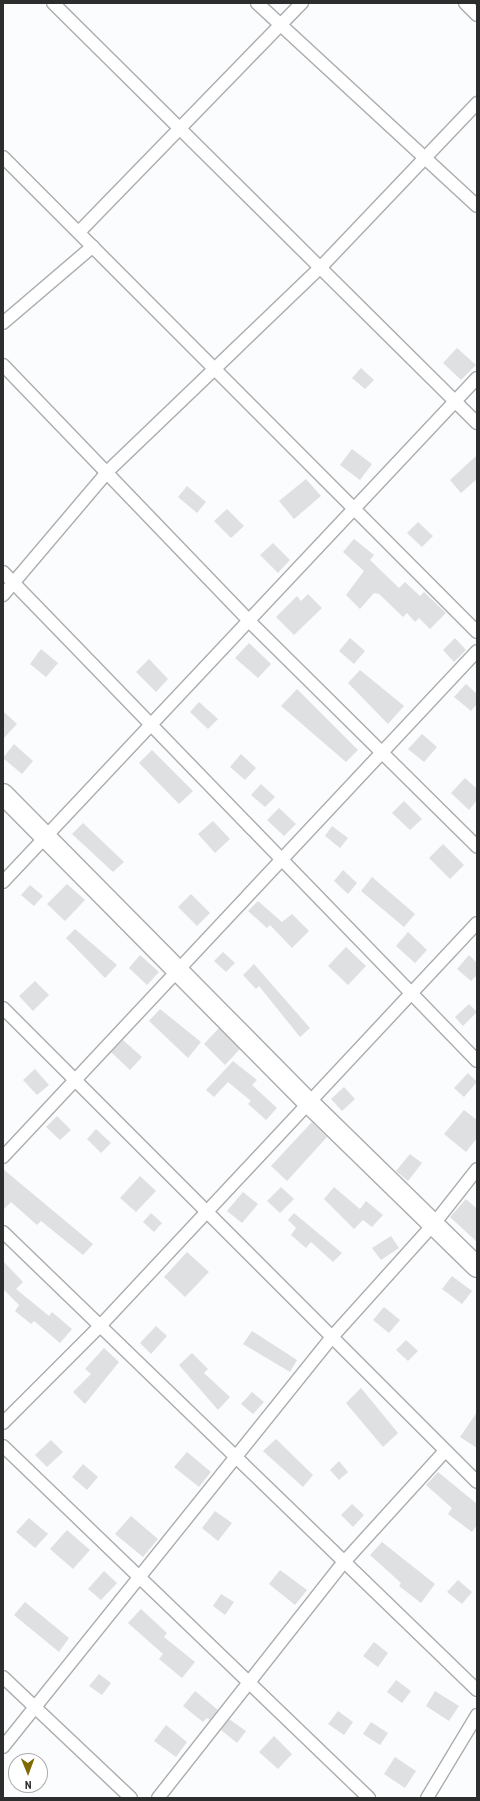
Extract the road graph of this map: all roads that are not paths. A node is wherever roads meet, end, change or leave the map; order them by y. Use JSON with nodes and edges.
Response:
{"nodes":[{"id":1,"x":53,"y":3,"type":"edge"},
{"id":2,"x":257,"y":3,"type":"edge"},
{"id":3,"x":302,"y":3,"type":"edge"},
{"id":4,"x":465,"y":3,"type":"edge"},
{"id":5,"x":477,"y":15,"type":"edge"},
{"id":6,"x":281,"y":25,"type":"junction"},
{"id":7,"x":477,"y":103,"type":"edge"},
{"id":8,"x":178,"y":127,"type":"junction"},
{"id":9,"x":3,"y":157,"type":"edge"},
{"id":10,"x":424,"y":158,"type":"junction"},
{"id":11,"x":477,"y":206,"type":"edge"},
{"id":12,"x":79,"y":232,"type":"junction"},
{"id":13,"x":92,"y":246,"type":"junction"},
{"id":14,"x":320,"y":268,"type":"junction"},
{"id":15,"x":3,"y":323,"type":"edge"},
{"id":16,"x":3,"y":365,"type":"edge"},
{"id":17,"x":214,"y":367,"type":"junction"},
{"id":18,"x":477,"y":378,"type":"edge"},
{"id":19,"x":455,"y":401,"type":"junction"},
{"id":20,"x":477,"y":423,"type":"edge"},
{"id":21,"x":108,"y":471,"type":"junction"},
{"id":22,"x":355,"y":508,"type":"junction"},
{"id":23,"x":3,"y":572,"type":"edge"},
{"id":24,"x":13,"y":583,"type":"junction"},
{"id":25,"x":3,"y":594,"type":"edge"},
{"id":26,"x":249,"y":621,"type":"junction"},
{"id":27,"x":477,"y":632,"type":"edge"},
{"id":28,"x":477,"y":651,"type":"edge"},
{"id":29,"x":150,"y":726,"type":"junction"},
{"id":30,"x":382,"y":754,"type":"junction"},
{"id":31,"x":3,"y":794,"type":"edge"},
{"id":32,"x":45,"y":838,"type":"junction"},
{"id":33,"x":477,"y":847,"type":"edge"},
{"id":34,"x":282,"y":859,"type":"junction"},
{"id":35,"x":3,"y":882,"type":"edge"},
{"id":36,"x":477,"y":923,"type":"edge"},
{"id":37,"x":177,"y":971,"type":"junction"},
{"id":38,"x":409,"y":994,"type":"junction"},
{"id":39,"x":3,"y":1008,"type":"edge"},
{"id":40,"x":477,"y":1061,"type":"edge"},
{"id":41,"x":76,"y":1081,"type":"junction"},
{"id":42,"x":309,"y":1103,"type":"junction"},
{"id":43,"x":3,"y":1157,"type":"edge"},
{"id":44,"x":477,"y":1169,"type":"edge"},
{"id":45,"x":206,"y":1211,"type":"junction"},
{"id":46,"x":433,"y":1225,"type":"junction"},
{"id":47,"x":3,"y":1232,"type":"edge"},
{"id":48,"x":477,"y":1267,"type":"edge"},
{"id":49,"x":100,"y":1326,"type":"junction"},
{"id":50,"x":332,"y":1337,"type":"junction"},
{"id":51,"x":3,"y":1423,"type":"edge"},
{"id":52,"x":3,"y":1446,"type":"edge"},
{"id":53,"x":445,"y":1451,"type":"junction"},
{"id":54,"x":236,"y":1458,"type":"junction"},
{"id":55,"x":477,"y":1482,"type":"edge"},
{"id":56,"x":344,"y":1562,"type":"junction"},
{"id":57,"x":140,"y":1578,"type":"junction"},
{"id":58,"x":3,"y":1677,"type":"edge"},
{"id":59,"x":249,"y":1682,"type":"junction"},
{"id":60,"x":477,"y":1690,"type":"edge"},
{"id":61,"x":34,"y":1710,"type":"junction"},
{"id":62,"x":477,"y":1715,"type":"edge"},
{"id":63,"x":3,"y":1747,"type":"edge"},
{"id":64,"x":130,"y":1798,"type":"edge"},
{"id":65,"x":158,"y":1798,"type":"edge"},
{"id":66,"x":369,"y":1798,"type":"edge"},
{"id":67,"x":427,"y":1798,"type":"edge"}],
"edges":[{"from":1,"to":8,"type":"street"},
{"from":2,"to":6,"type":"street"},
{"from":3,"to":6,"type":"street"},
{"from":4,"to":5,"type":"street"},
{"from":6,"to":8,"type":"street"},
{"from":6,"to":10,"type":"street"},
{"from":7,"to":10,"type":"street"},
{"from":8,"to":12,"type":"street"},
{"from":8,"to":14,"type":"street"},
{"from":9,"to":12,"type":"street"},
{"from":10,"to":11,"type":"street"},
{"from":10,"to":14,"type":"street"},
{"from":12,"to":13,"type":"street"},
{"from":13,"to":15,"type":"street"},
{"from":13,"to":17,"type":"street"},
{"from":14,"to":17,"type":"street"},
{"from":14,"to":19,"type":"street"},
{"from":16,"to":21,"type":"street"},
{"from":17,"to":21,"type":"street"},
{"from":17,"to":22,"type":"street"},
{"from":18,"to":19,"type":"street"},
{"from":19,"to":20,"type":"street"},
{"from":19,"to":22,"type":"street"},
{"from":21,"to":24,"type":"street"},
{"from":21,"to":26,"type":"street"},
{"from":22,"to":26,"type":"street"},
{"from":22,"to":27,"type":"street"},
{"from":23,"to":24,"type":"street"},
{"from":24,"to":25,"type":"street"},
{"from":24,"to":29,"type":"street"},
{"from":26,"to":29,"type":"street"},
{"from":26,"to":30,"type":"street"},
{"from":28,"to":30,"type":"street"},
{"from":29,"to":32,"type":"street"},
{"from":29,"to":34,"type":"street"},
{"from":30,"to":33,"type":"street"},
{"from":30,"to":34,"type":"street"},
{"from":31,"to":32,"type":"main road"},
{"from":32,"to":35,"type":"street"},
{"from":32,"to":37,"type":"main road"},
{"from":34,"to":37,"type":"street"},
{"from":34,"to":38,"type":"street"},
{"from":36,"to":38,"type":"street"},
{"from":37,"to":41,"type":"street"},
{"from":37,"to":42,"type":"main road"},
{"from":38,"to":40,"type":"street"},
{"from":38,"to":42,"type":"street"},
{"from":39,"to":41,"type":"street"},
{"from":41,"to":43,"type":"street"},
{"from":41,"to":45,"type":"street"},
{"from":42,"to":45,"type":"street"},
{"from":42,"to":46,"type":"main road"},
{"from":44,"to":46,"type":"street"},
{"from":45,"to":49,"type":"street"},
{"from":45,"to":50,"type":"street"},
{"from":46,"to":48,"type":"main road"},
{"from":46,"to":50,"type":"street"},
{"from":47,"to":49,"type":"street"},
{"from":49,"to":51,"type":"street"},
{"from":49,"to":54,"type":"street"},
{"from":50,"to":53,"type":"street"},
{"from":50,"to":54,"type":"street"},
{"from":52,"to":57,"type":"street"},
{"from":53,"to":55,"type":"street"},
{"from":53,"to":56,"type":"street"},
{"from":54,"to":56,"type":"street"},
{"from":54,"to":57,"type":"street"},
{"from":56,"to":59,"type":"street"},
{"from":56,"to":60,"type":"street"},
{"from":57,"to":59,"type":"street"},
{"from":57,"to":61,"type":"street"},
{"from":58,"to":61,"type":"street"},
{"from":59,"to":65,"type":"street"},
{"from":59,"to":66,"type":"street"},
{"from":61,"to":63,"type":"street"},
{"from":61,"to":64,"type":"street"},
{"from":62,"to":67,"type":"street"}]}
